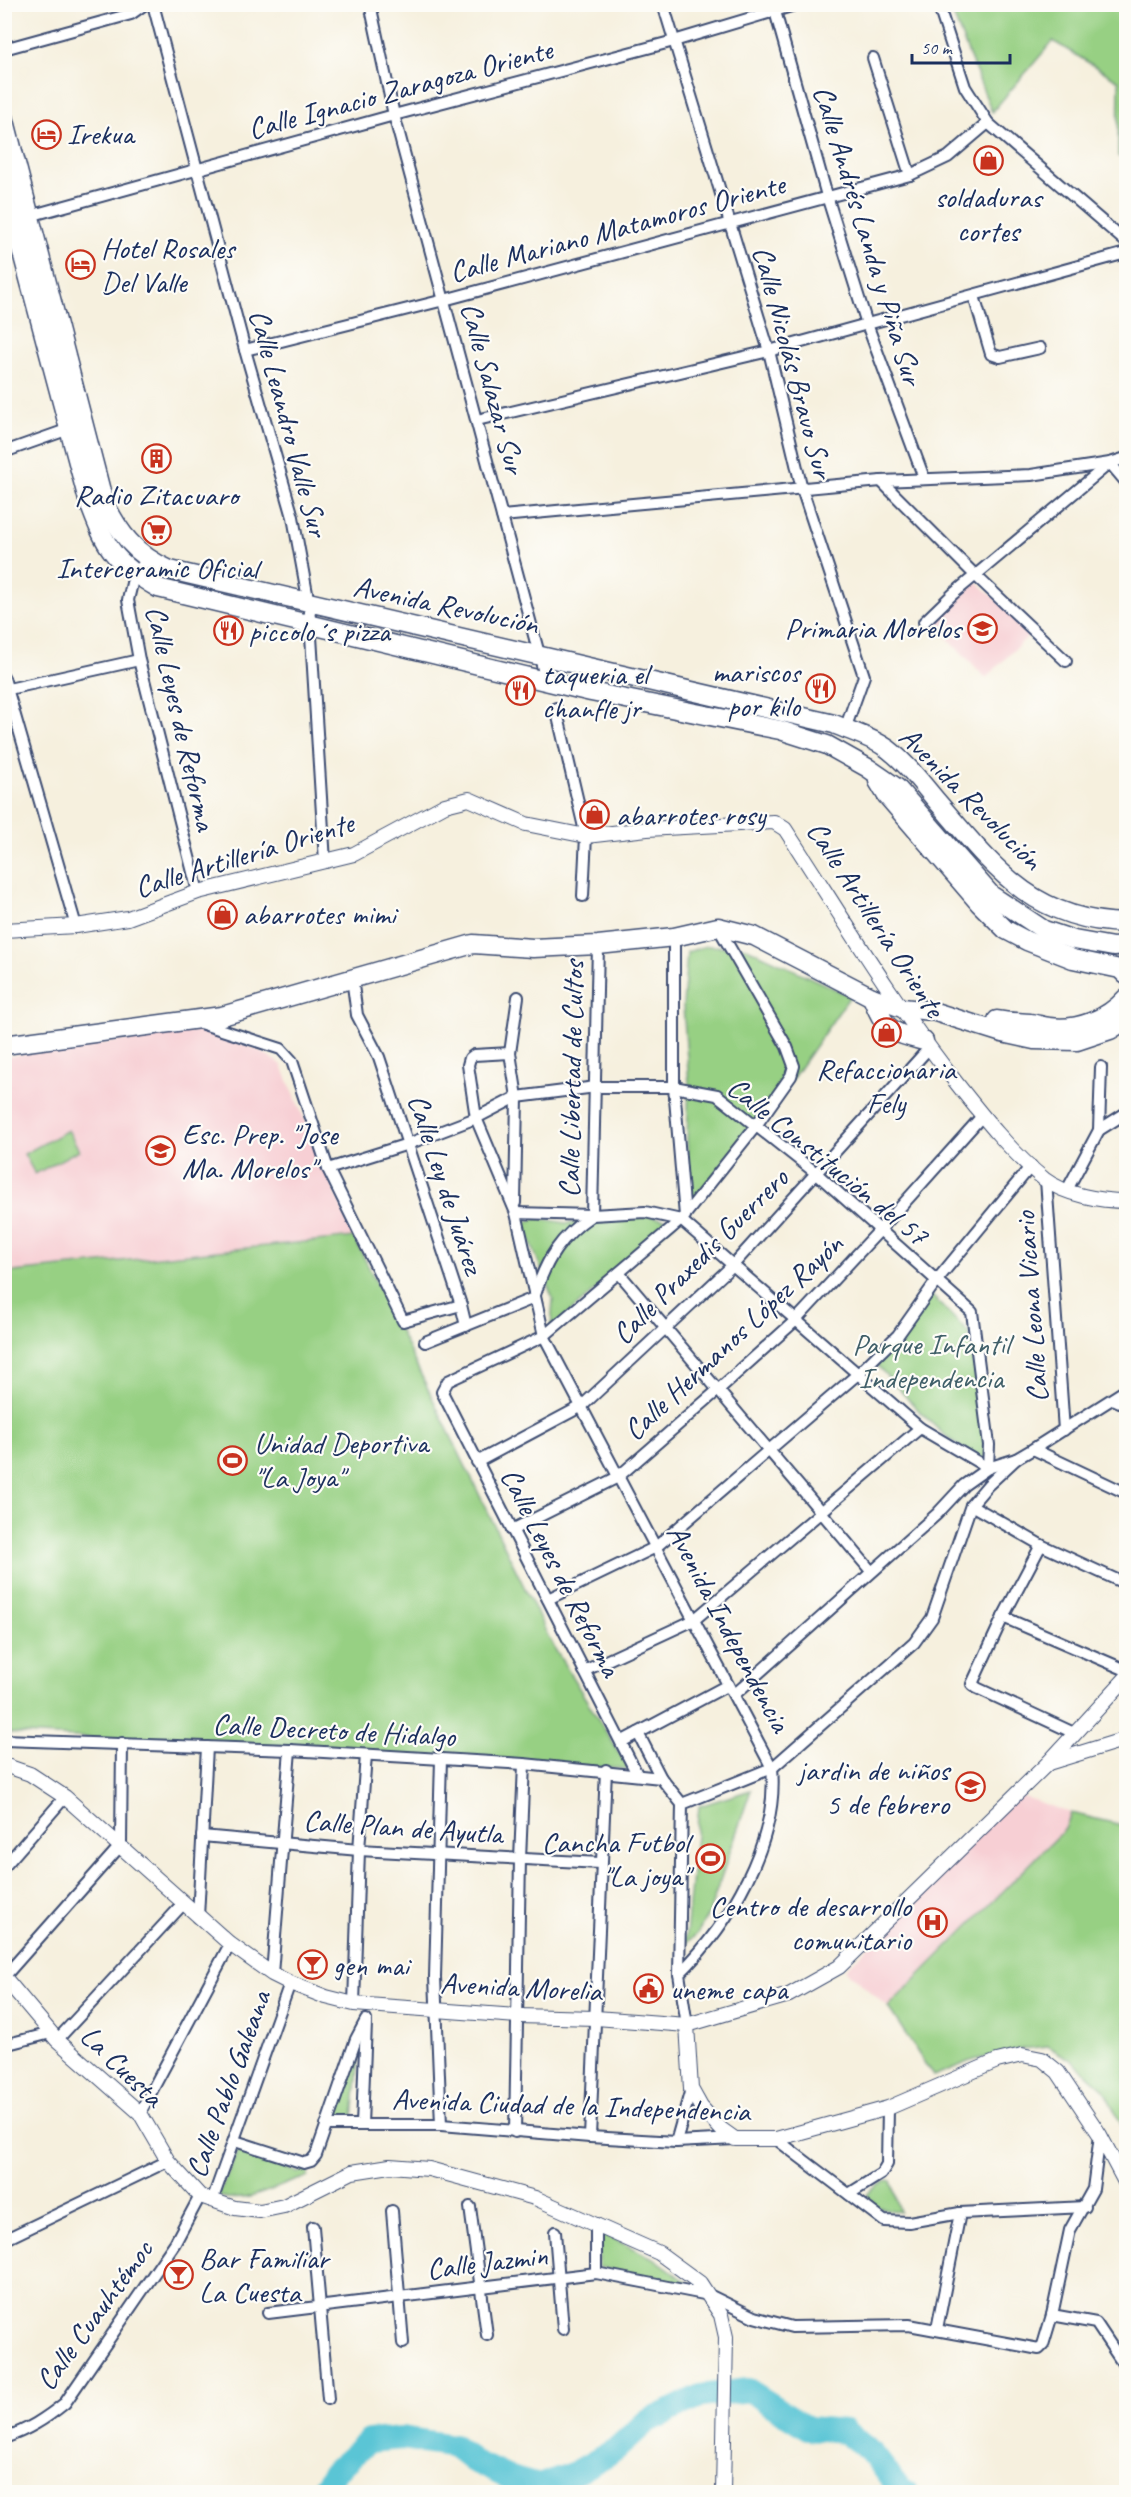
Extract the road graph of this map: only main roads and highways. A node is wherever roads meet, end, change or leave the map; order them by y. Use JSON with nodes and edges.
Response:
{"nodes":[{"id":1,"x":4,"y":117,"type":"edge"},
{"id":2,"x":4,"y":185,"type":"edge"},
{"id":3,"x":16,"y":220,"type":"edge"},
{"id":4,"x":78,"y":425,"type":"junction"},
{"id":5,"x":875,"y":774,"type":"junction"},
{"id":6,"x":1126,"y":924,"type":"edge"},
{"id":7,"x":1120,"y":947,"type":"edge"},
{"id":8,"x":1126,"y":975,"type":"edge"},
{"id":9,"x":872,"y":997,"type":"junction"},
{"id":10,"x":1126,"y":998,"type":"edge"},
{"id":11,"x":932,"y":1011,"type":"junction"},
{"id":12,"x":1126,"y":1012,"type":"edge"},
{"id":13,"x":1126,"y":1020,"type":"edge"},
{"id":14,"x":1020,"y":1024,"type":"junction"},
{"id":15,"x":4,"y":1045,"type":"edge"},
{"id":16,"x":926,"y":1045,"type":"road end"}],
"edges":[{"from":1,"to":3,"type":"main road","name":"Avenida Revolución"},
{"from":2,"to":3,"type":"main road","name":"Avenida Revolución"},
{"from":3,"to":4,"type":"main road","name":"Avenida Revolución"},
{"from":4,"to":5,"type":"main road","name":"Avenida Revolución"},
{"from":4,"to":6,"type":"main road","name":"Avenida Revolución"},
{"from":5,"to":7,"type":"main road","name":"Avenida Revolución"},
{"from":5,"to":8,"type":"main road"},
{"from":9,"to":11,"type":"main road"},
{"from":9,"to":15,"type":"main road"},
{"from":9,"to":16,"type":"main road"},
{"from":10,"to":14,"type":"main road"},
{"from":11,"to":13,"type":"main road"},
{"from":11,"to":14,"type":"main road"},
{"from":12,"to":14,"type":"main road"}]}
